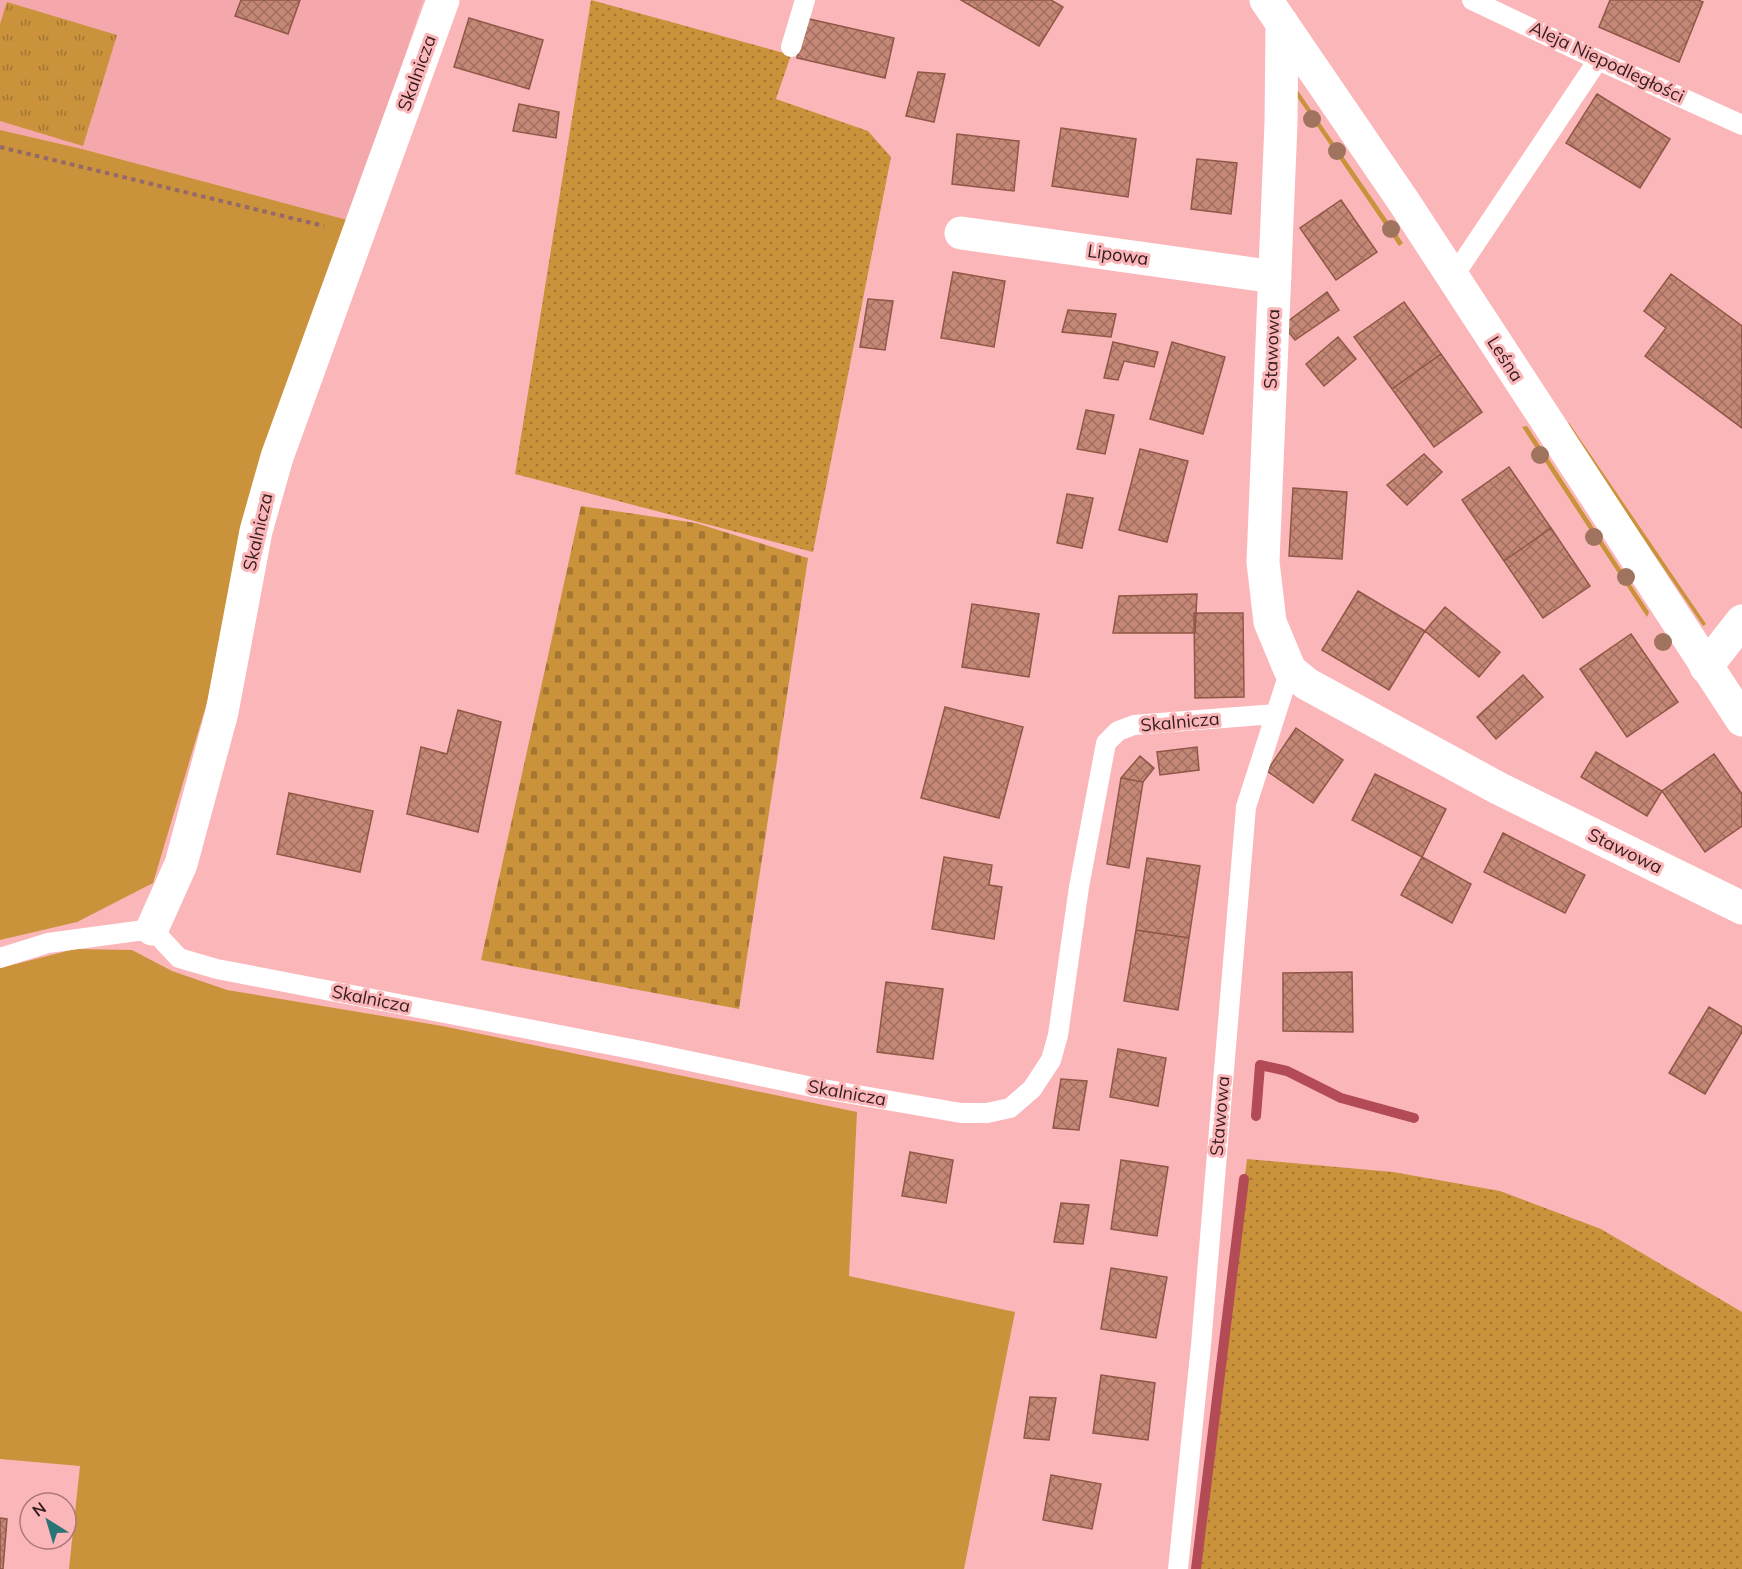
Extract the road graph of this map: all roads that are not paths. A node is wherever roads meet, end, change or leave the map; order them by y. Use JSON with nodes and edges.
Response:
{"nodes":[{"id":1,"x":443,"y":0,"type":"edge"},
{"id":2,"x":805,"y":0,"type":"edge"},
{"id":3,"x":1472,"y":0,"type":"edge"},
{"id":4,"x":1274,"y":11,"type":"edge"},
{"id":5,"x":791,"y":47,"type":"dead end"},
{"id":6,"x":1598,"y":60,"type":"junction"},
{"id":7,"x":1742,"y":125,"type":"edge"},
{"id":8,"x":961,"y":233,"type":"dead end"},
{"id":9,"x":1275,"y":277,"type":"junction"},
{"id":10,"x":1453,"y":277,"type":"junction"},
{"id":11,"x":1742,"y":621,"type":"edge"},
{"id":12,"x":1706,"y":667,"type":"junction"},
{"id":13,"x":1290,"y":670,"type":"junction"},
{"id":14,"x":1275,"y":714,"type":"junction"},
{"id":15,"x":1742,"y":720,"type":"edge"},
{"id":16,"x":1742,"y":908,"type":"edge"},
{"id":17,"x":152,"y":929,"type":"junction"},
{"id":18,"x":0,"y":958,"type":"edge"},
{"id":19,"x":1178,"y":1569,"type":"edge"}],
"edges":[{"from":1,"to":17,"type":"street","name":"Skalnicza"},
{"from":2,"to":5,"type":"lane"},
{"from":3,"to":6,"type":"lane","name":"Aleja Niepodległości"},
{"from":4,"to":9,"type":"street","name":"Stawowa"},
{"from":4,"to":10,"type":"street","name":"Leśna"},
{"from":6,"to":7,"type":"lane","name":"Aleja Niepodległości"},
{"from":6,"to":10,"type":"lane"},
{"from":8,"to":9,"type":"street","name":"Lipowa"},
{"from":9,"to":13,"type":"street","name":"Stawowa"},
{"from":10,"to":12,"type":"street","name":"Leśna"},
{"from":11,"to":12,"type":"street"},
{"from":12,"to":15,"type":"street","name":"Leśna"},
{"from":13,"to":14,"type":"lane","name":"Stawowa"},
{"from":13,"to":16,"type":"street","name":"Stawowa"},
{"from":14,"to":17,"type":"lane","name":"Skalnicza"},
{"from":14,"to":19,"type":"lane","name":"Stawowa"},
{"from":17,"to":18,"type":"lane"}]}
